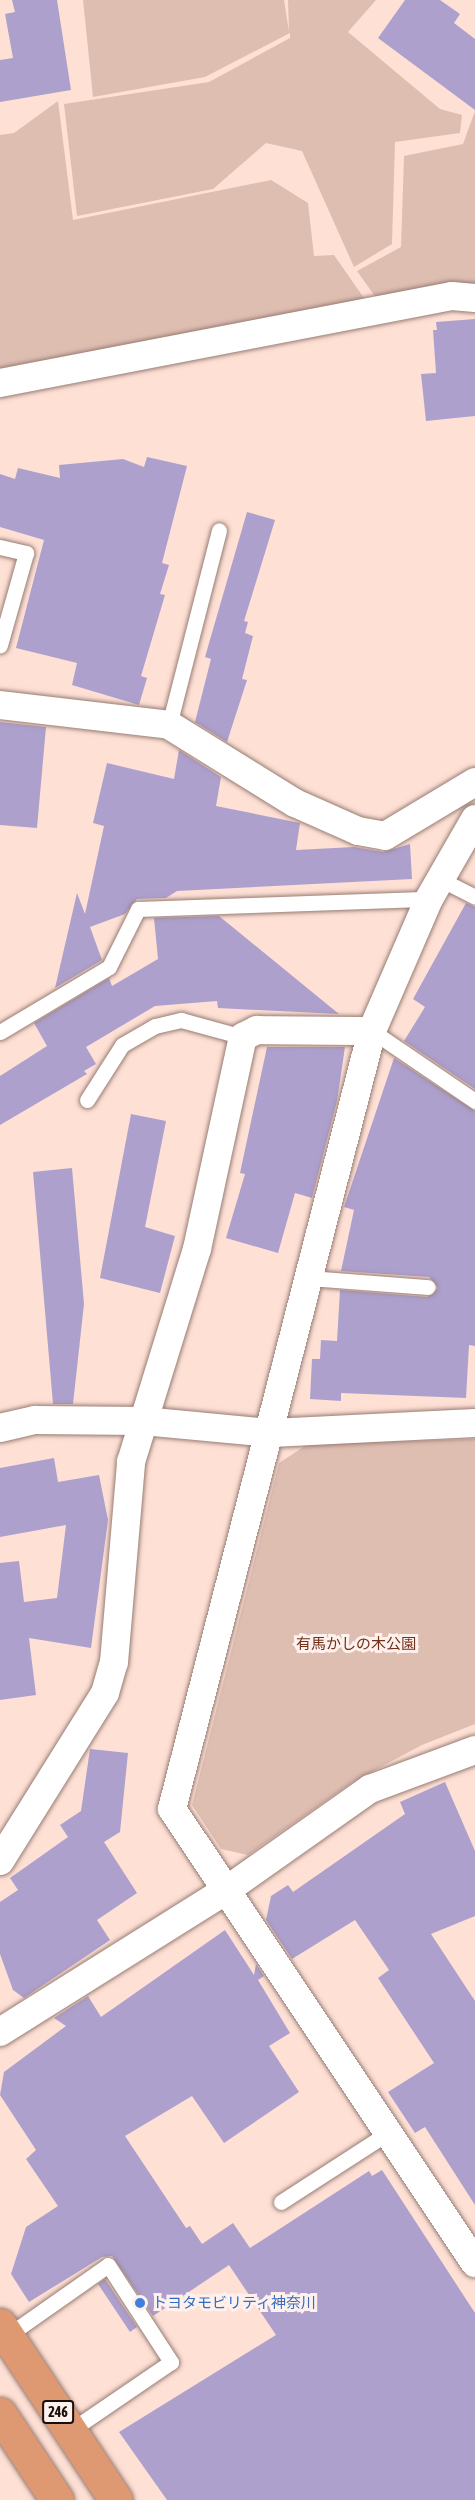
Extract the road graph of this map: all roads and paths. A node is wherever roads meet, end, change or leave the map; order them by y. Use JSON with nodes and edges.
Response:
{"nodes":[{"id":1,"x":475,"y":298,"type":"edge"},
{"id":2,"x":0,"y":383,"type":"edge"},
{"id":3,"x":219,"y":530,"type":"dead end"},
{"id":4,"x":0,"y":547,"type":"edge"},
{"id":5,"x":0,"y":645,"type":"edge"},
{"id":6,"x":0,"y":705,"type":"edge"},
{"id":7,"x":169,"y":725,"type":"junction"},
{"id":8,"x":475,"y":782,"type":"edge"},
{"id":9,"x":475,"y":819,"type":"edge"},
{"id":10,"x":434,"y":889,"type":"junction"},
{"id":11,"x":475,"y":897,"type":"edge"},
{"id":12,"x":372,"y":1031,"type":"junction"},
{"id":13,"x":0,"y":1032,"type":"edge"},
{"id":14,"x":243,"y":1037,"type":"junction"},
{"id":15,"x":87,"y":1100,"type":"dead end"},
{"id":16,"x":475,"y":1101,"type":"edge"},
{"id":17,"x":310,"y":1278,"type":"junction"},
{"id":18,"x":428,"y":1287,"type":"dead end"},
{"id":19,"x":143,"y":1420,"type":"junction"},
{"id":20,"x":475,"y":1422,"type":"edge"},
{"id":21,"x":0,"y":1428,"type":"edge"},
{"id":22,"x":271,"y":1433,"type":"junction"},
{"id":23,"x":475,"y":1750,"type":"edge"},
{"id":24,"x":0,"y":1861,"type":"edge"},
{"id":25,"x":228,"y":1890,"type":"junction"},
{"id":26,"x":0,"y":2032,"type":"edge"},
{"id":27,"x":389,"y":2132,"type":"junction"},
{"id":28,"x":281,"y":2202,"type":"dead end"},
{"id":29,"x":475,"y":2263,"type":"edge"},
{"id":30,"x":4,"y":2330,"type":"edge"},
{"id":31,"x":0,"y":2414,"type":"edge"},
{"id":32,"x":70,"y":2431,"type":"junction"},
{"id":33,"x":57,"y":2500,"type":"edge"},
{"id":34,"x":116,"y":2500,"type":"edge"}],
"edges":[{"from":1,"to":2,"type":"street"},
{"from":3,"to":7,"type":"lane"},
{"from":4,"to":5,"type":"lane"},
{"from":6,"to":7,"type":"street"},
{"from":7,"to":8,"type":"street"},
{"from":9,"to":10,"type":"street"},
{"from":10,"to":11,"type":"lane"},
{"from":10,"to":12,"type":"street"},
{"from":10,"to":13,"type":"lane"},
{"from":12,"to":14,"type":"street"},
{"from":12,"to":16,"type":"lane"},
{"from":12,"to":17,"type":"street"},
{"from":14,"to":15,"type":"lane"},
{"from":14,"to":19,"type":"street"},
{"from":17,"to":18,"type":"lane"},
{"from":17,"to":22,"type":"street"},
{"from":19,"to":21,"type":"street"},
{"from":19,"to":22,"type":"street"},
{"from":19,"to":24,"type":"street"},
{"from":20,"to":22,"type":"street"},
{"from":22,"to":25,"type":"street"},
{"from":23,"to":25,"type":"street"},
{"from":25,"to":26,"type":"street"},
{"from":25,"to":27,"type":"street"},
{"from":27,"to":28,"type":"lane"},
{"from":27,"to":29,"type":"street"},
{"from":30,"to":32,"type":"highway","number":"246"},
{"from":30,"to":32,"type":"lane"},
{"from":31,"to":33,"type":"highway"},
{"from":32,"to":34,"type":"highway","number":"246"}]}
